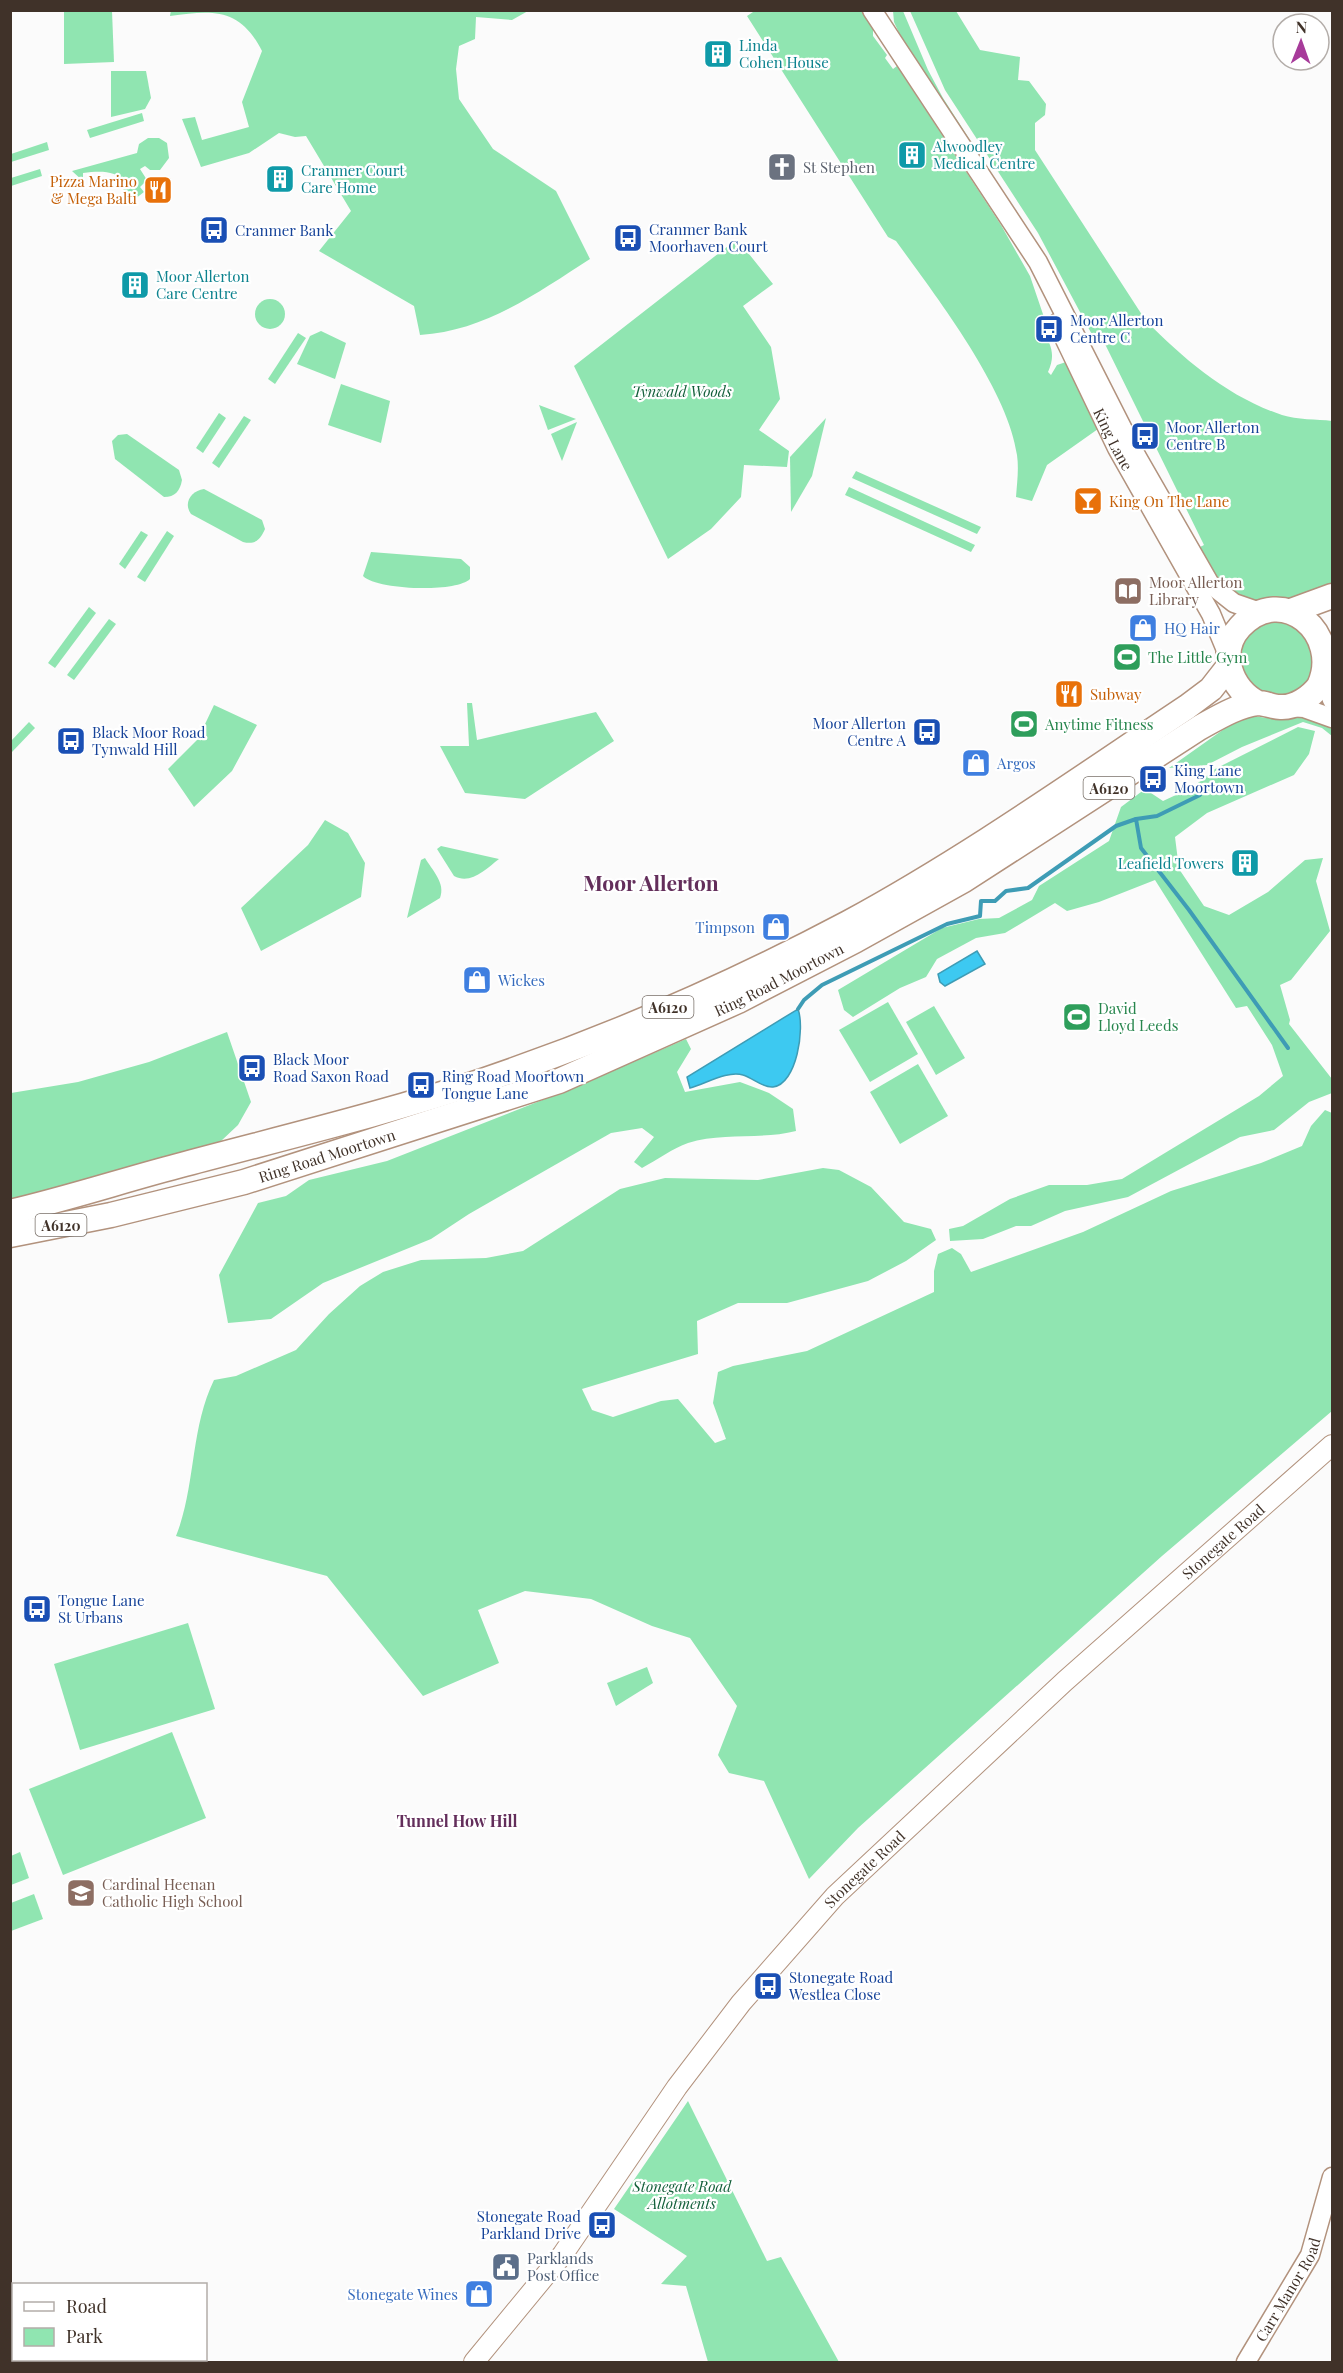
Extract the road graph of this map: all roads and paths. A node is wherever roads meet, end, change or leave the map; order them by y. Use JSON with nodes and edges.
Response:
{"nodes":[{"id":1,"x":872,"y":10,"type":"edge"},
{"id":2,"x":885,"y":10,"type":"edge"},
{"id":3,"x":885,"y":32,"type":"junction"},
{"id":4,"x":1008,"y":220,"type":"junction"},
{"id":5,"x":1332,"y":596,"type":"edge"},
{"id":6,"x":1291,"y":610,"type":"junction"},
{"id":7,"x":1260,"y":612,"type":"junction"},
{"id":8,"x":1329,"y":644,"type":"edge"},
{"id":9,"x":1229,"y":660,"type":"junction"},
{"id":10,"x":1324,"y":675,"type":"junction"},
{"id":11,"x":1332,"y":700,"type":"edge"},
{"id":12,"x":1258,"y":703,"type":"junction"},
{"id":13,"x":1282,"y":707,"type":"junction"},
{"id":14,"x":1332,"y":718,"type":"edge"},
{"id":15,"x":10,"y":1212,"type":"edge"},
{"id":16,"x":10,"y":1235,"type":"edge"},
{"id":17,"x":1332,"y":1445,"type":"edge"},
{"id":18,"x":1332,"y":2177,"type":"edge"},
{"id":19,"x":474,"y":2362,"type":"edge"},
{"id":20,"x":1246,"y":2362,"type":"edge"}],
"edges":[{"from":1,"to":3,"type":"street","name":"King Lane"},
{"from":2,"to":3,"type":"street"},
{"from":3,"to":4,"type":"street","name":"King Lane"},
{"from":4,"to":7,"type":"street","name":"King Lane"},
{"from":4,"to":9,"type":"street","name":"King Lane"},
{"from":5,"to":6,"type":"highway"},
{"from":6,"to":7,"type":"highway"},
{"from":6,"to":8,"type":"highway"},
{"from":7,"to":9,"type":"highway","number":"A6120"},
{"from":8,"to":10,"type":"highway"},
{"from":9,"to":12,"type":"highway"},
{"from":9,"to":15,"type":"highway","name":"Ring Road Moortown","number":"A6120"},
{"from":10,"to":11,"type":"street"},
{"from":10,"to":13,"type":"highway"},
{"from":12,"to":13,"type":"highway","number":"A6120"},
{"from":12,"to":16,"type":"highway","name":"Ring Road Moortown","number":"A6120"},
{"from":13,"to":14,"type":"street"},
{"from":17,"to":19,"type":"main road","name":"Stonegate Road"},
{"from":18,"to":20,"type":"street","name":"Carr Manor Road"}]}
